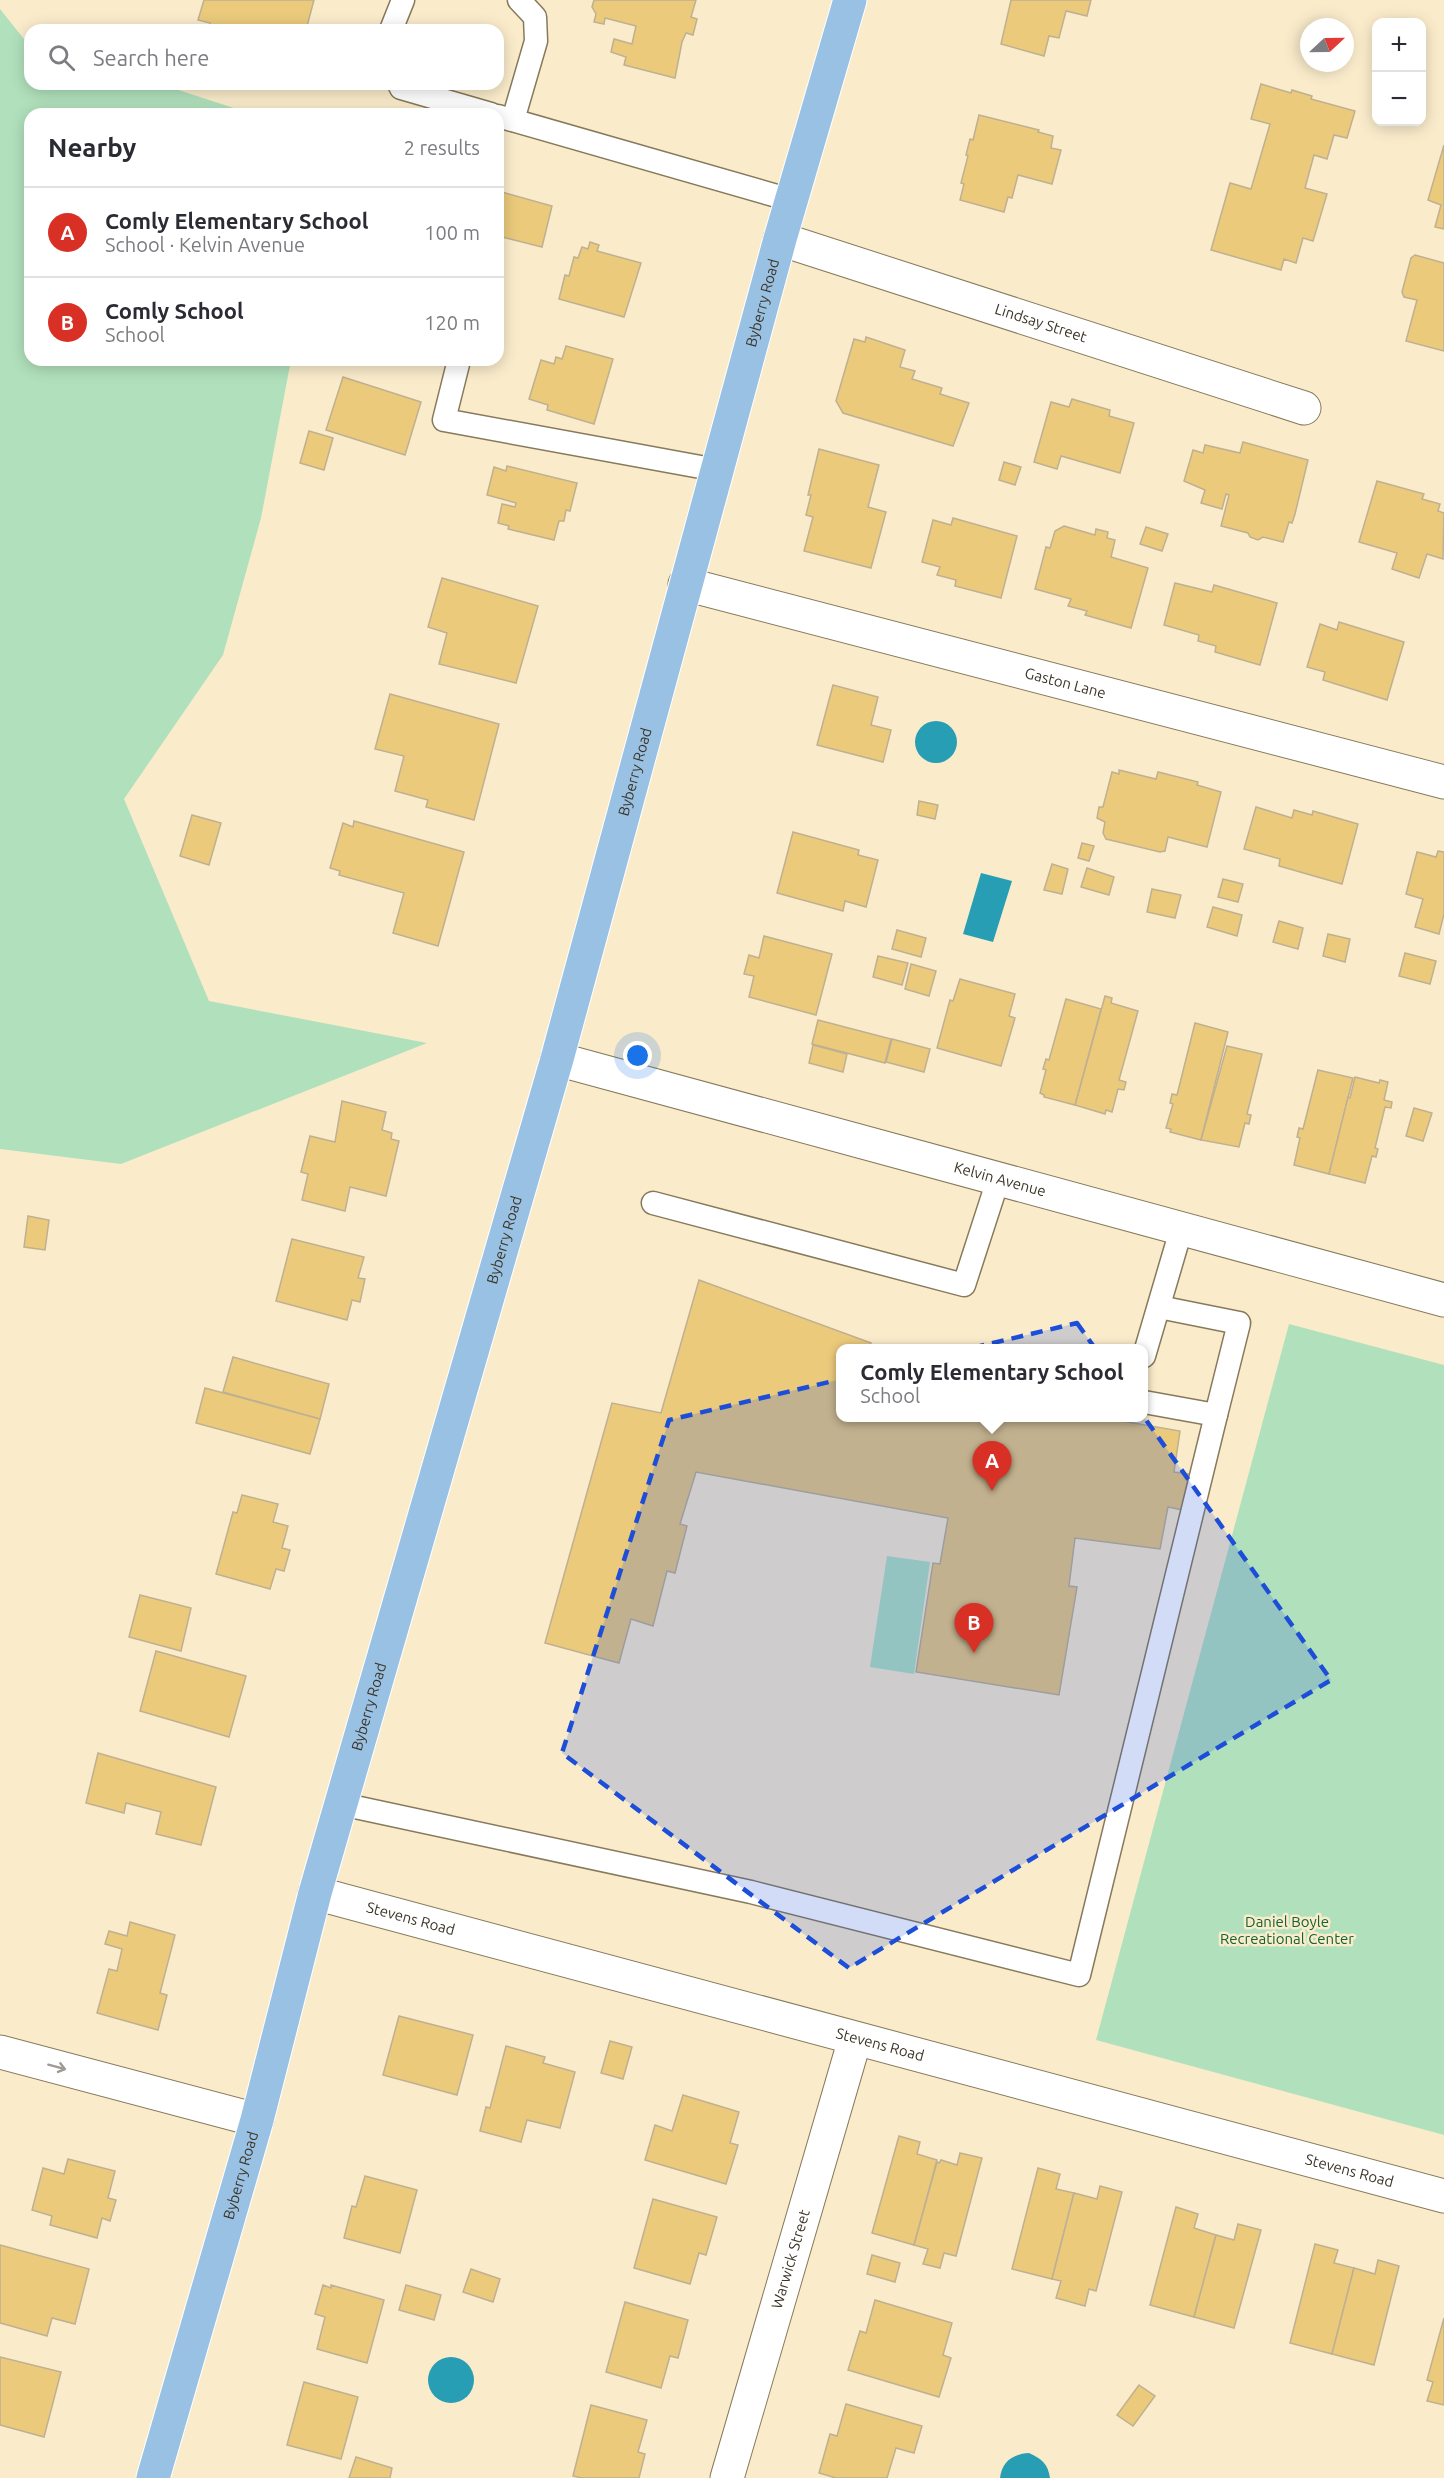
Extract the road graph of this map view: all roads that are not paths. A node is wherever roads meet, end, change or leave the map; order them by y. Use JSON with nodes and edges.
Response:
{"nodes":[{"id":1,"x":403,"y":0,"type":"edge"},
{"id":2,"x":519,"y":0,"type":"edge"},
{"id":3,"x":850,"y":0,"type":"edge"},
{"id":4,"x":393,"y":24,"type":"edge"},
{"id":5,"x":408,"y":90,"type":"edge"},
{"id":6,"x":470,"y":108,"type":"edge"},
{"id":7,"x":504,"y":110,"type":"edge"},
{"id":8,"x":504,"y":118,"type":"edge"},
{"id":9,"x":791,"y":200,"type":"junction"},
{"id":10,"x":780,"y":240,"type":"junction"},
{"id":11,"x":458,"y":366,"type":"edge"},
{"id":12,"x":1304,"y":408,"type":"dead end"},
{"id":13,"x":717,"y":471,"type":"junction"},
{"id":14,"x":685,"y":584,"type":"junction"},
{"id":15,"x":1444,"y":782,"type":"edge"},
{"id":16,"x":557,"y":1059,"type":"junction"},
{"id":17,"x":998,"y":1180,"type":"junction"},
{"id":18,"x":653,"y":1203,"type":"dead end"},
{"id":19,"x":1181,"y":1230,"type":"junction"},
{"id":20,"x":1444,"y":1300,"type":"edge"},
{"id":21,"x":1159,"y":1307,"type":"junction"},
{"id":22,"x":1147,"y":1344,"type":"edge"},
{"id":23,"x":1148,"y":1402,"type":"edge"},
{"id":24,"x":1216,"y":1415,"type":"junction"},
{"id":25,"x":341,"y":1804,"type":"junction"},
{"id":26,"x":315,"y":1893,"type":"junction"},
{"id":27,"x":855,"y":2039,"type":"junction"},
{"id":28,"x":0,"y":2052,"type":"edge"},
{"id":29,"x":256,"y":2120,"type":"junction"},
{"id":30,"x":1444,"y":2196,"type":"edge"},
{"id":31,"x":153,"y":2478,"type":"edge"},
{"id":32,"x":727,"y":2478,"type":"edge"}],
"edges":[{"from":1,"to":4,"type":"lane"},
{"from":2,"to":7,"type":"lane"},
{"from":3,"to":9,"type":"main road","name":"Byberry Road"},
{"from":5,"to":6,"type":"lane"},
{"from":8,"to":9,"type":"lane"},
{"from":9,"to":10,"type":"main road","name":"Byberry Road"},
{"from":10,"to":12,"type":"street","name":"Lindsay Street"},
{"from":10,"to":13,"type":"main road","name":"Byberry Road"},
{"from":11,"to":13,"type":"lane"},
{"from":13,"to":14,"type":"main road","name":"Byberry Road"},
{"from":14,"to":15,"type":"street","name":"Gaston Lane"},
{"from":14,"to":16,"type":"main road","name":"Byberry Road"},
{"from":16,"to":17,"type":"street","name":"Kelvin Avenue"},
{"from":16,"to":25,"type":"main road","name":"Byberry Road"},
{"from":17,"to":18,"type":"lane"},
{"from":17,"to":19,"type":"street","name":"Kelvin Avenue"},
{"from":19,"to":20,"type":"street","name":"Kelvin Avenue"},
{"from":19,"to":21,"type":"lane"},
{"from":21,"to":22,"type":"lane"},
{"from":21,"to":24,"type":"lane"},
{"from":23,"to":24,"type":"lane"},
{"from":24,"to":25,"type":"lane"},
{"from":25,"to":26,"type":"main road","name":"Byberry Road"},
{"from":26,"to":27,"type":"street","name":"Stevens Road"},
{"from":26,"to":29,"type":"main road","name":"Byberry Road"},
{"from":27,"to":30,"type":"street","name":"Stevens Road"},
{"from":27,"to":32,"type":"street","name":"Warwick Street"},
{"from":28,"to":29,"type":"street","one_way":true},
{"from":29,"to":31,"type":"main road","name":"Byberry Road"}]}
